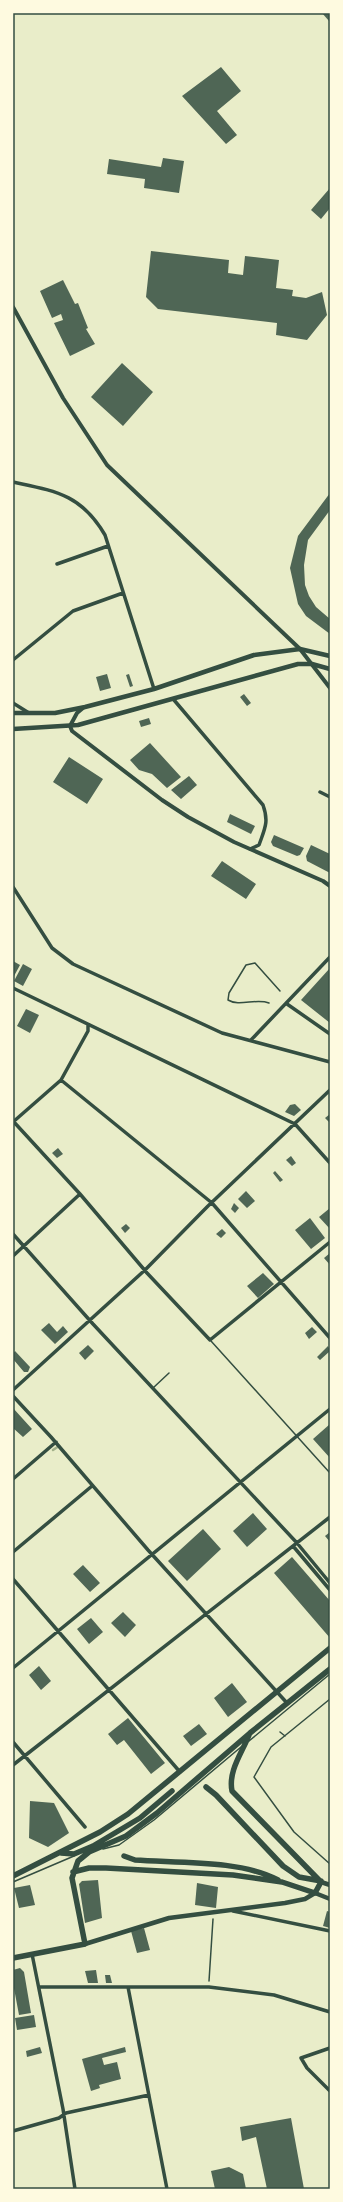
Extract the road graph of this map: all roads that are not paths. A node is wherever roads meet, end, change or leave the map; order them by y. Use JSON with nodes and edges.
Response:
{"nodes":[{"id":1,"x":13,"y":307,"type":"edge"},
{"id":2,"x":13,"y":482,"type":"edge"},
{"id":3,"x":108,"y":546,"type":"junction"},
{"id":4,"x":57,"y":564,"type":"dead end"},
{"id":5,"x":123,"y":593,"type":"junction"},
{"id":6,"x":300,"y":649,"type":"junction"},
{"id":7,"x":330,"y":656,"type":"edge"},
{"id":8,"x":13,"y":660,"type":"edge"},
{"id":9,"x":312,"y":664,"type":"junction"},
{"id":10,"x":330,"y":669,"type":"edge"},
{"id":11,"x":330,"y":688,"type":"edge"},
{"id":12,"x":154,"y":689,"type":"junction"},
{"id":13,"x":174,"y":700,"type":"junction"},
{"id":14,"x":13,"y":703,"type":"edge"},
{"id":15,"x":85,"y":706,"type":"junction"},
{"id":16,"x":13,"y":714,"type":"edge"},
{"id":17,"x":30,"y":714,"type":"junction"},
{"id":18,"x":70,"y":726,"type":"junction"},
{"id":19,"x":13,"y":729,"type":"edge"},
{"id":20,"x":320,"y":792,"type":"dead end"},
{"id":21,"x":330,"y":797,"type":"edge"},
{"id":22,"x":250,"y":849,"type":"junction"},
{"id":23,"x":330,"y":886,"type":"edge"},
{"id":24,"x":13,"y":887,"type":"edge"},
{"id":25,"x":330,"y":957,"type":"edge"},
{"id":26,"x":13,"y":988,"type":"edge"},
{"id":27,"x":280,"y":990,"type":"dead end"},
{"id":28,"x":269,"y":1003,"type":"dead end"},
{"id":29,"x":287,"y":1004,"type":"junction"},
{"id":30,"x":88,"y":1025,"type":"junction"},
{"id":31,"x":330,"y":1034,"type":"edge"},
{"id":32,"x":250,"y":1040,"type":"junction"},
{"id":33,"x":330,"y":1062,"type":"edge"},
{"id":34,"x":61,"y":1080,"type":"junction"},
{"id":35,"x":330,"y":1090,"type":"edge"},
{"id":36,"x":13,"y":1122,"type":"edge"},
{"id":37,"x":295,"y":1124,"type":"junction"},
{"id":38,"x":330,"y":1163,"type":"edge"},
{"id":39,"x":80,"y":1194,"type":"junction"},
{"id":40,"x":212,"y":1203,"type":"junction"},
{"id":41,"x":13,"y":1234,"type":"edge"},
{"id":42,"x":330,"y":1242,"type":"edge"},
{"id":43,"x":24,"y":1246,"type":"junction"},
{"id":44,"x":13,"y":1256,"type":"edge"},
{"id":45,"x":145,"y":1270,"type":"junction"},
{"id":46,"x":282,"y":1281,"type":"junction"},
{"id":47,"x":90,"y":1321,"type":"junction"},
{"id":48,"x":330,"y":1338,"type":"edge"},
{"id":49,"x":210,"y":1340,"type":"junction"},
{"id":50,"x":169,"y":1373,"type":"dead end"},
{"id":51,"x":153,"y":1388,"type":"junction"},
{"id":52,"x":13,"y":1390,"type":"edge"},
{"id":53,"x":13,"y":1396,"type":"edge"},
{"id":54,"x":330,"y":1408,"type":"edge"},
{"id":55,"x":296,"y":1437,"type":"junction"},
{"id":56,"x":56,"y":1442,"type":"junction"},
{"id":57,"x":330,"y":1473,"type":"edge"},
{"id":58,"x":13,"y":1479,"type":"edge"},
{"id":59,"x":239,"y":1484,"type":"junction"},
{"id":60,"x":92,"y":1486,"type":"junction"},
{"id":61,"x":330,"y":1516,"type":"edge"},
{"id":62,"x":297,"y":1543,"type":"junction"},
{"id":63,"x":292,"y":1546,"type":"junction"},
{"id":64,"x":13,"y":1552,"type":"edge"},
{"id":65,"x":151,"y":1554,"type":"junction"},
{"id":66,"x":13,"y":1579,"type":"edge"},
{"id":67,"x":330,"y":1583,"type":"edge"},
{"id":68,"x":330,"y":1590,"type":"edge"},
{"id":69,"x":206,"y":1613,"type":"junction"},
{"id":70,"x":57,"y":1631,"type":"junction"},
{"id":71,"x":330,"y":1648,"type":"edge"},
{"id":72,"x":13,"y":1668,"type":"edge"},
{"id":73,"x":330,"y":1669,"type":"edge"},
{"id":74,"x":330,"y":1674,"type":"edge"},
{"id":75,"x":108,"y":1689,"type":"junction"},
{"id":76,"x":277,"y":1691,"type":"junction"},
{"id":77,"x":287,"y":1703,"type":"junction"},
{"id":78,"x":249,"y":1734,"type":"junction"},
{"id":79,"x":13,"y":1742,"type":"edge"},
{"id":80,"x":246,"y":1743,"type":"junction"},
{"id":81,"x":25,"y":1756,"type":"junction"},
{"id":82,"x":13,"y":1765,"type":"edge"},
{"id":83,"x":180,"y":1772,"type":"junction"},
{"id":84,"x":206,"y":1787,"type":"dead end"},
{"id":85,"x":172,"y":1791,"type":"dead end"},
{"id":86,"x":85,"y":1827,"type":"dead end"},
{"id":87,"x":89,"y":1852,"type":"junction"},
{"id":88,"x":60,"y":1853,"type":"junction"},
{"id":89,"x":124,"y":1856,"type":"dead end"},
{"id":90,"x":73,"y":1872,"type":"junction"},
{"id":91,"x":13,"y":1876,"type":"edge"},
{"id":92,"x":13,"y":1882,"type":"edge"},
{"id":93,"x":282,"y":1882,"type":"junction"},
{"id":94,"x":321,"y":1882,"type":"junction"},
{"id":95,"x":330,"y":1885,"type":"edge"},
{"id":96,"x":315,"y":1893,"type":"junction"},
{"id":97,"x":330,"y":1899,"type":"edge"},
{"id":98,"x":230,"y":1910,"type":"junction"},
{"id":99,"x":330,"y":1930,"type":"edge"},
{"id":100,"x":85,"y":1944,"type":"junction"},
{"id":101,"x":32,"y":1954,"type":"junction"},
{"id":102,"x":13,"y":1958,"type":"edge"},
{"id":103,"x":39,"y":1987,"type":"junction"},
{"id":104,"x":128,"y":1987,"type":"junction"},
{"id":105,"x":330,"y":2012,"type":"edge"},
{"id":106,"x":330,"y":2048,"type":"edge"},
{"id":107,"x":330,"y":2091,"type":"edge"},
{"id":108,"x":149,"y":2095,"type":"junction"},
{"id":109,"x":63,"y":2115,"type":"junction"},
{"id":110,"x":13,"y":2130,"type":"edge"},
{"id":111,"x":75,"y":2189,"type":"edge"},
{"id":112,"x":167,"y":2189,"type":"edge"}],
"edges":[{"from":1,"to":6,"type":"street"},
{"from":2,"to":3,"type":"street"},
{"from":3,"to":4,"type":"street"},
{"from":3,"to":5,"type":"street"},
{"from":5,"to":8,"type":"street"},
{"from":5,"to":12,"type":"street"},
{"from":6,"to":7,"type":"main road"},
{"from":6,"to":9,"type":"street"},
{"from":6,"to":12,"type":"main road"},
{"from":9,"to":10,"type":"main road"},
{"from":9,"to":11,"type":"street"},
{"from":9,"to":13,"type":"main road"},
{"from":12,"to":15,"type":"main road"},
{"from":13,"to":18,"type":"main road"},
{"from":13,"to":22,"type":"street"},
{"from":14,"to":17,"type":"street"},
{"from":15,"to":17,"type":"main road"},
{"from":15,"to":18,"type":"street"},
{"from":16,"to":17,"type":"main road"},
{"from":18,"to":19,"type":"main road"},
{"from":18,"to":22,"type":"street"},
{"from":20,"to":21,"type":"street"},
{"from":22,"to":23,"type":"street"},
{"from":24,"to":32,"type":"street"},
{"from":25,"to":29,"type":"street"},
{"from":26,"to":30,"type":"street"},
{"from":27,"to":28,"type":"lane"},
{"from":29,"to":31,"type":"street"},
{"from":29,"to":32,"type":"street"},
{"from":30,"to":34,"type":"street"},
{"from":30,"to":37,"type":"street"},
{"from":32,"to":33,"type":"street"},
{"from":34,"to":36,"type":"street"},
{"from":34,"to":40,"type":"street"},
{"from":35,"to":37,"type":"street"},
{"from":36,"to":39,"type":"street"},
{"from":37,"to":38,"type":"street"},
{"from":37,"to":40,"type":"street"},
{"from":39,"to":43,"type":"street"},
{"from":39,"to":45,"type":"street"},
{"from":40,"to":45,"type":"street"},
{"from":40,"to":46,"type":"street"},
{"from":41,"to":43,"type":"street"},
{"from":42,"to":46,"type":"street"},
{"from":43,"to":44,"type":"street"},
{"from":43,"to":47,"type":"street"},
{"from":45,"to":47,"type":"street"},
{"from":45,"to":49,"type":"street"},
{"from":46,"to":48,"type":"street"},
{"from":46,"to":49,"type":"street"},
{"from":47,"to":51,"type":"street"},
{"from":47,"to":52,"type":"street"},
{"from":49,"to":55,"type":"lane"},
{"from":50,"to":51,"type":"lane"},
{"from":51,"to":59,"type":"street"},
{"from":53,"to":56,"type":"street"},
{"from":54,"to":55,"type":"street"},
{"from":55,"to":57,"type":"lane"},
{"from":55,"to":59,"type":"street"},
{"from":56,"to":58,"type":"street"},
{"from":56,"to":60,"type":"street"},
{"from":59,"to":62,"type":"street"},
{"from":59,"to":65,"type":"street"},
{"from":60,"to":64,"type":"street"},
{"from":60,"to":65,"type":"street"},
{"from":61,"to":62,"type":"street"},
{"from":62,"to":63,"type":"street"},
{"from":62,"to":67,"type":"street"},
{"from":63,"to":68,"type":"street"},
{"from":63,"to":69,"type":"street"},
{"from":65,"to":69,"type":"street"},
{"from":65,"to":70,"type":"street"},
{"from":66,"to":70,"type":"street"},
{"from":69,"to":75,"type":"street"},
{"from":69,"to":76,"type":"street"},
{"from":70,"to":72,"type":"street"},
{"from":70,"to":75,"type":"street"},
{"from":71,"to":76,"type":"main road"},
{"from":73,"to":77,"type":"main road"},
{"from":74,"to":80,"type":"lane"},
{"from":75,"to":81,"type":"street"},
{"from":75,"to":83,"type":"street"},
{"from":76,"to":77,"type":"street"},
{"from":76,"to":83,"type":"main road"},
{"from":77,"to":78,"type":"main road"},
{"from":78,"to":80,"type":"main road"},
{"from":78,"to":87,"type":"main road"},
{"from":79,"to":81,"type":"street"},
{"from":80,"to":87,"type":"lane"},
{"from":80,"to":94,"type":"main road"},
{"from":81,"to":82,"type":"street"},
{"from":81,"to":86,"type":"street"},
{"from":83,"to":88,"type":"main road"},
{"from":84,"to":94,"type":"main road"},
{"from":85,"to":88,"type":"main road"},
{"from":87,"to":90,"type":"main road"},
{"from":87,"to":92,"type":"lane"},
{"from":88,"to":91,"type":"main road"},
{"from":89,"to":93,"type":"main road"},
{"from":90,"to":93,"type":"main road"},
{"from":90,"to":100,"type":"main road"},
{"from":93,"to":96,"type":"main road"},
{"from":94,"to":95,"type":"main road"},
{"from":94,"to":96,"type":"main road"},
{"from":96,"to":97,"type":"main road"},
{"from":96,"to":98,"type":"main road"},
{"from":98,"to":99,"type":"street"},
{"from":98,"to":100,"type":"main road"},
{"from":100,"to":101,"type":"main road"},
{"from":101,"to":102,"type":"main road"},
{"from":101,"to":103,"type":"street"},
{"from":103,"to":104,"type":"street"},
{"from":103,"to":109,"type":"street"},
{"from":104,"to":105,"type":"street"},
{"from":104,"to":108,"type":"street"},
{"from":106,"to":107,"type":"street"},
{"from":108,"to":109,"type":"street"},
{"from":108,"to":112,"type":"street"},
{"from":109,"to":110,"type":"street"},
{"from":109,"to":111,"type":"street"}]}
